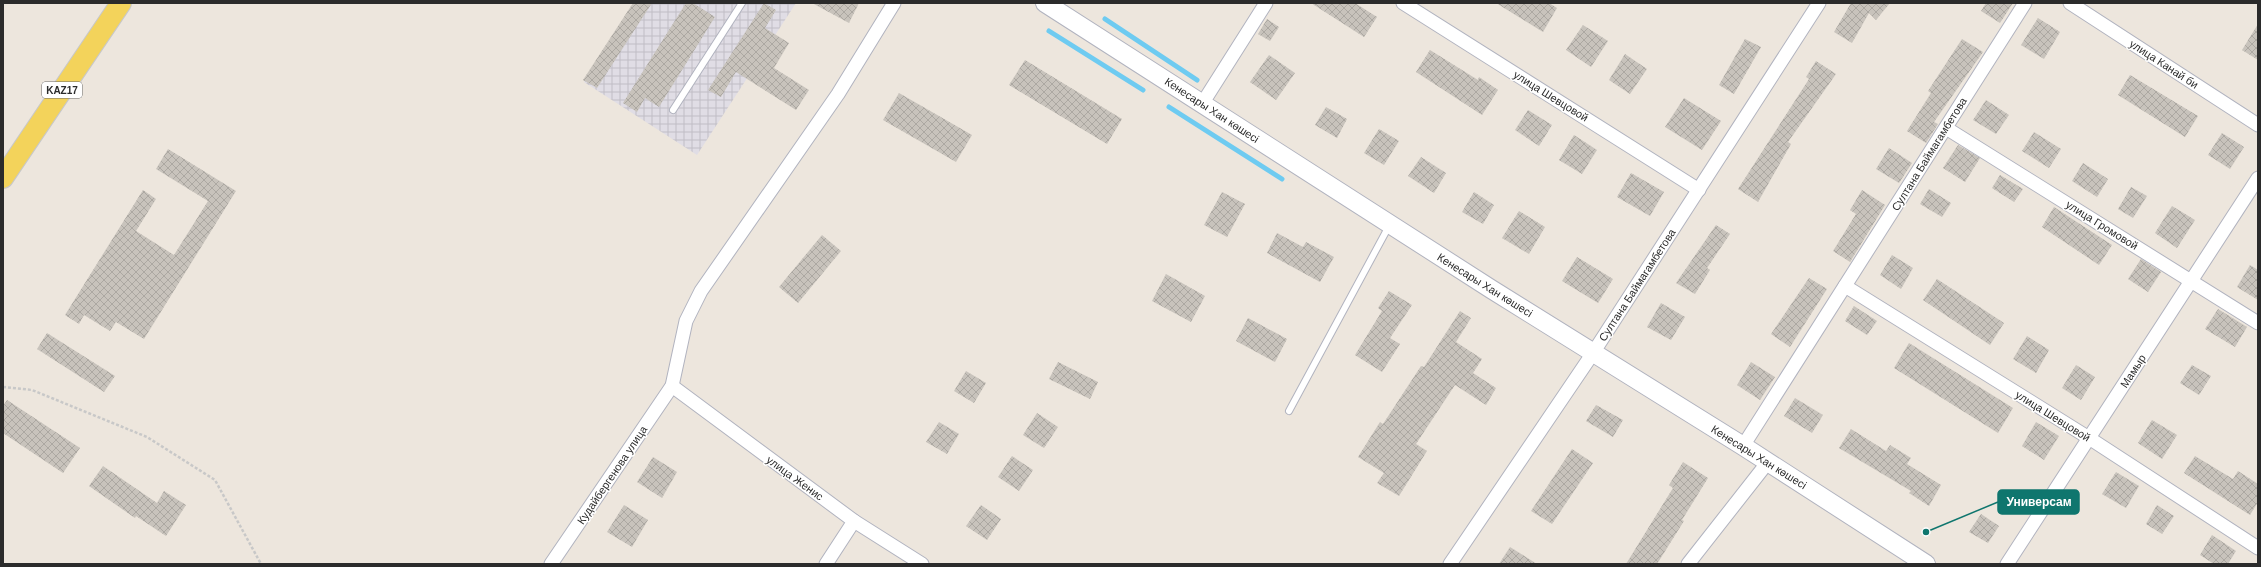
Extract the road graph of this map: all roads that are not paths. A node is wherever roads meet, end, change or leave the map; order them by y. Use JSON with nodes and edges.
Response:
{"nodes":[{"id":1,"x":121,"y":3,"type":"edge"},
{"id":2,"x":742,"y":3,"type":"edge"},
{"id":3,"x":894,"y":3,"type":"edge"},
{"id":4,"x":1045,"y":3,"type":"edge"},
{"id":5,"x":1266,"y":3,"type":"edge"},
{"id":6,"x":1403,"y":3,"type":"edge"},
{"id":7,"x":1819,"y":3,"type":"edge"},
{"id":8,"x":2025,"y":3,"type":"edge"},
{"id":9,"x":2070,"y":3,"type":"edge"},
{"id":10,"x":1202,"y":104,"type":"junction"},
{"id":11,"x":673,"y":110,"type":"dead end"},
{"id":12,"x":2258,"y":125,"type":"edge"},
{"id":13,"x":1946,"y":128,"type":"junction"},
{"id":14,"x":3,"y":178,"type":"edge"},
{"id":15,"x":2258,"y":178,"type":"edge"},
{"id":16,"x":1698,"y":190,"type":"junction"},
{"id":17,"x":1390,"y":224,"type":"junction"},
{"id":18,"x":2192,"y":281,"type":"junction"},
{"id":19,"x":1845,"y":286,"type":"junction"},
{"id":20,"x":2258,"y":324,"type":"edge"},
{"id":21,"x":1593,"y":353,"type":"junction"},
{"id":22,"x":672,"y":386,"type":"junction"},
{"id":23,"x":1289,"y":411,"type":"dead end"},
{"id":24,"x":2089,"y":438,"type":"junction"},
{"id":25,"x":1743,"y":446,"type":"junction"},
{"id":26,"x":1768,"y":462,"type":"junction"},
{"id":27,"x":854,"y":521,"type":"junction"},
{"id":28,"x":2258,"y":548,"type":"edge"},
{"id":29,"x":551,"y":564,"type":"edge"},
{"id":30,"x":826,"y":564,"type":"edge"},
{"id":31,"x":922,"y":564,"type":"edge"},
{"id":32,"x":1450,"y":564,"type":"edge"},
{"id":33,"x":1688,"y":564,"type":"edge"},
{"id":34,"x":1926,"y":564,"type":"edge"},
{"id":35,"x":2007,"y":564,"type":"edge"}],
"edges":[{"from":1,"to":14,"type":"main road","number":"KAZ17"},
{"from":2,"to":11,"type":"lane"},
{"from":3,"to":22,"type":"street"},
{"from":4,"to":10,"type":"main road","name":"Кенесары Хан көшесі"},
{"from":5,"to":10,"type":"street"},
{"from":6,"to":16,"type":"street","name":"улица Шевцовой"},
{"from":7,"to":16,"type":"street","name":"Султана Баймагамбетова"},
{"from":8,"to":13,"type":"street","name":"Султана Баймагамбетова"},
{"from":9,"to":12,"type":"street","name":"улица Канай би"},
{"from":10,"to":17,"type":"main road","name":"Кенесары Хан көшесі"},
{"from":13,"to":18,"type":"street","name":"улица Громовой"},
{"from":13,"to":19,"type":"street","name":"Султана Баймагамбетова"},
{"from":15,"to":18,"type":"street","name":"Мамыр"},
{"from":16,"to":21,"type":"street","name":"Султана Баймагамбетова"},
{"from":17,"to":21,"type":"main road","name":"Кенесары Хан көшесі"},
{"from":17,"to":23,"type":"lane"},
{"from":18,"to":20,"type":"street","name":"улица Громовой"},
{"from":18,"to":24,"type":"street","name":"Мамыр"},
{"from":19,"to":24,"type":"street","name":"улица Шевцовой"},
{"from":19,"to":25,"type":"street","name":"Султана Баймагамбетова"},
{"from":21,"to":25,"type":"main road","name":"Кенесары Хан көшесі"},
{"from":21,"to":32,"type":"street","name":"Султана Баймагамбетова"},
{"from":22,"to":27,"type":"street","name":"улица Женис"},
{"from":22,"to":29,"type":"street","name":"Кудайбергенова улица"},
{"from":24,"to":28,"type":"street","name":"улица Шевцовой"},
{"from":24,"to":35,"type":"street","name":"Мамыр"},
{"from":25,"to":26,"type":"main road","name":"Кенесары Хан көшесі"},
{"from":26,"to":33,"type":"street"},
{"from":26,"to":34,"type":"main road","name":"Кенесары Хан көшесі"},
{"from":27,"to":30,"type":"street"},
{"from":27,"to":31,"type":"street","name":"улица Женис"}]}
